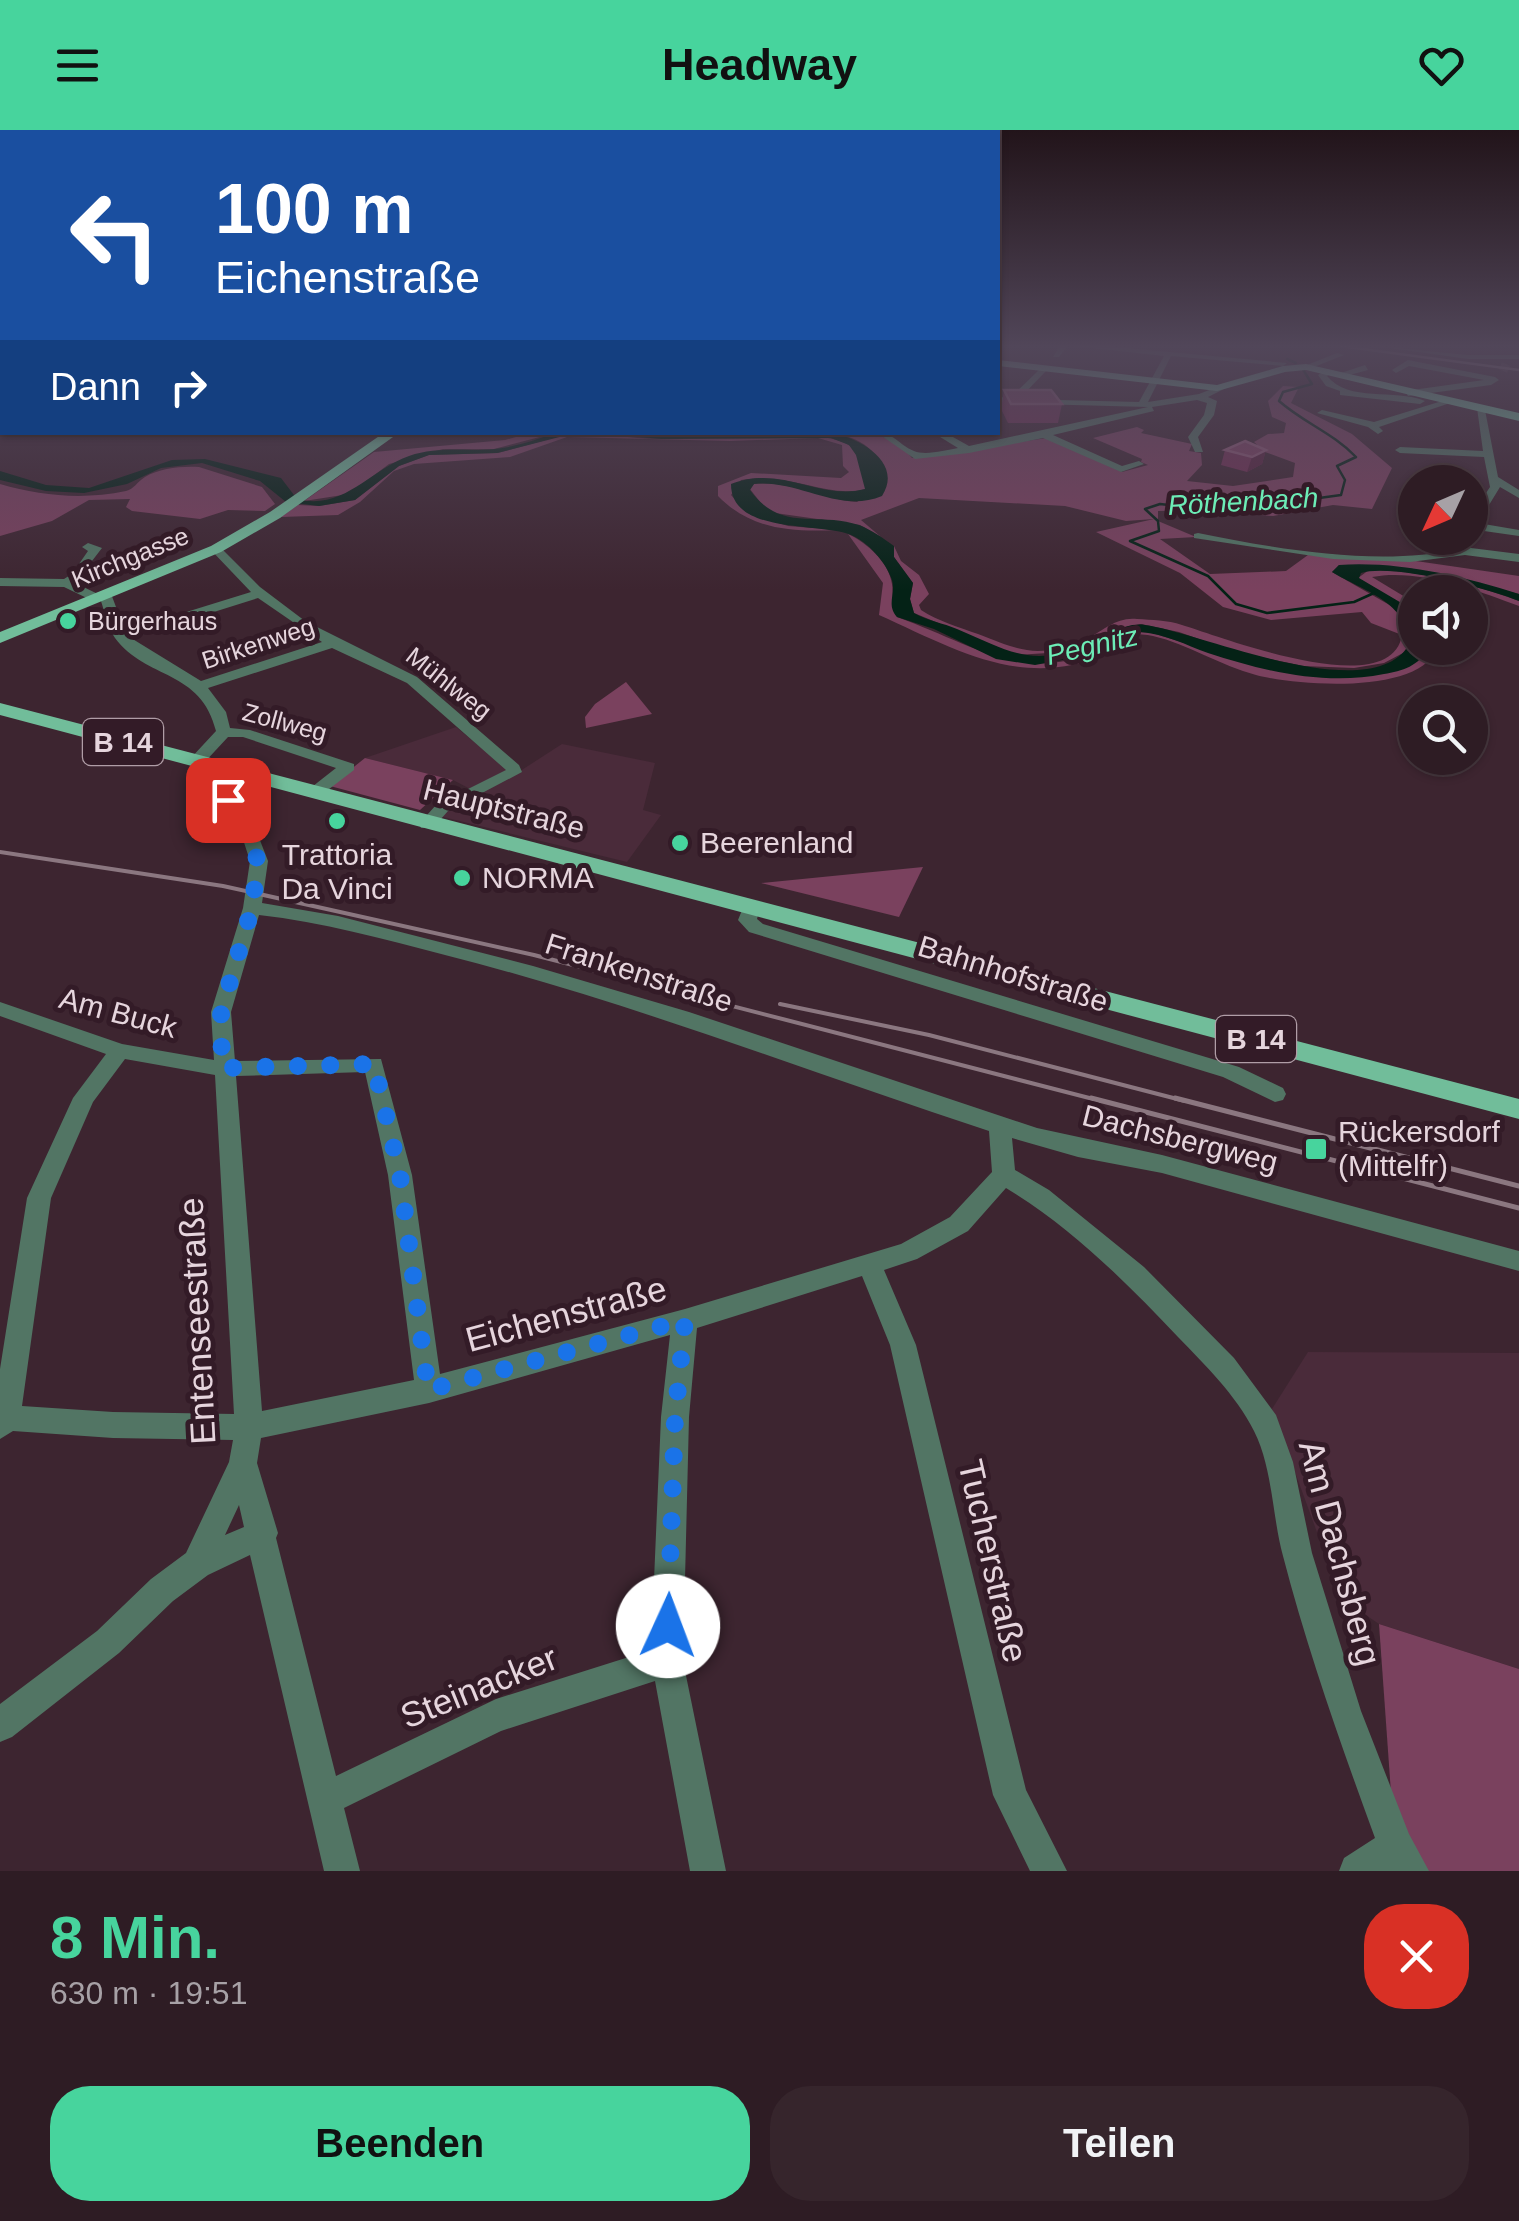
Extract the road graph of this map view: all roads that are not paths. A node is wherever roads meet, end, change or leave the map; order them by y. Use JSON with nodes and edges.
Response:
{"nodes":[{"id":1,"x":1073,"y":427,"type":"edge"},
{"id":2,"x":1200,"y":427,"type":"edge"},
{"id":3,"x":1482,"y":427,"type":"edge"},
{"id":4,"x":1000,"y":430,"type":"edge"},
{"id":5,"x":390,"y":435,"type":"edge"},
{"id":6,"x":884,"y":435,"type":"edge"},
{"id":7,"x":942,"y":435,"type":"edge"},
{"id":8,"x":1045,"y":435,"type":"junction"},
{"id":9,"x":1021,"y":440,"type":"junction"},
{"id":10,"x":1429,"y":443,"type":"dead end"},
{"id":11,"x":969,"y":450,"type":"junction"},
{"id":12,"x":1199,"y":450,"type":"dead end"},
{"id":13,"x":1400,"y":450,"type":"dead end"},
{"id":14,"x":1486,"y":454,"type":"junction"},
{"id":15,"x":1443,"y":457,"type":"junction"},
{"id":16,"x":1139,"y":464,"type":"dead end"},
{"id":17,"x":1496,"y":480,"type":"junction"},
{"id":18,"x":1519,"y":495,"type":"edge"},
{"id":19,"x":1488,"y":502,"type":"edge"},
{"id":20,"x":1488,"y":528,"type":"edge"},
{"id":21,"x":1519,"y":533,"type":"edge"},
{"id":22,"x":1198,"y":536,"type":"dead end"},
{"id":23,"x":88,"y":547,"type":"dead end"},
{"id":24,"x":216,"y":550,"type":"junction"},
{"id":25,"x":1488,"y":550,"type":"edge"},
{"id":26,"x":1433,"y":555,"type":"edge"},
{"id":27,"x":1519,"y":558,"type":"edge"},
{"id":28,"x":0,"y":582,"type":"edge"},
{"id":29,"x":66,"y":583,"type":"junction"},
{"id":30,"x":256,"y":594,"type":"junction"},
{"id":31,"x":101,"y":596,"type":"junction"},
{"id":32,"x":122,"y":637,"type":"junction"},
{"id":33,"x":0,"y":638,"type":"edge"},
{"id":34,"x":333,"y":643,"type":"junction"},
{"id":35,"x":198,"y":687,"type":"junction"},
{"id":36,"x":0,"y":709,"type":"edge"},
{"id":37,"x":224,"y":732,"type":"junction"},
{"id":38,"x":196,"y":762,"type":"junction"},
{"id":39,"x":246,"y":775,"type":"junction"},
{"id":40,"x":314,"y":794,"type":"junction"},
{"id":41,"x":427,"y":824,"type":"junction"},
{"id":42,"x":750,"y":907,"type":"junction"},
{"id":43,"x":252,"y":908,"type":"junction"},
{"id":44,"x":0,"y":1010,"type":"edge"},
{"id":45,"x":120,"y":1052,"type":"junction"},
{"id":46,"x":222,"y":1068,"type":"junction"},
{"id":47,"x":1275,"y":1094,"type":"dead end"},
{"id":48,"x":1519,"y":1109,"type":"edge"},
{"id":49,"x":1000,"y":1128,"type":"junction"},
{"id":50,"x":1004,"y":1175,"type":"junction"},
{"id":51,"x":1519,"y":1261,"type":"edge"},
{"id":52,"x":870,"y":1265,"type":"junction"},
{"id":53,"x":685,"y":1320,"type":"junction"},
{"id":54,"x":428,"y":1390,"type":"junction"},
{"id":55,"x":3,"y":1422,"type":"edge"},
{"id":56,"x":249,"y":1427,"type":"junction"},
{"id":57,"x":243,"y":1463,"type":"junction"},
{"id":58,"x":263,"y":1533,"type":"junction"},
{"id":59,"x":197,"y":1564,"type":"junction"},
{"id":60,"x":668,"y":1662,"type":"junction"},
{"id":61,"x":0,"y":1725,"type":"edge"},
{"id":62,"x":326,"y":1798,"type":"junction"},
{"id":63,"x":1403,"y":1858,"type":"edge"},
{"id":64,"x":337,"y":1869,"type":"edge"},
{"id":65,"x":708,"y":1871,"type":"edge"},
{"id":66,"x":1049,"y":1871,"type":"edge"},
{"id":67,"x":1357,"y":1871,"type":"edge"}],
"edges":[{"from":1,"to":8,"type":"street"},
{"from":2,"to":12,"type":"street"},
{"from":3,"to":14,"type":"street"},
{"from":4,"to":9,"type":"street"},
{"from":5,"to":24,"type":"main road","name":"Kirchgasse"},
{"from":6,"to":11,"type":"street"},
{"from":7,"to":11,"type":"street"},
{"from":8,"to":9,"type":"street"},
{"from":8,"to":16,"type":"street"},
{"from":9,"to":11,"type":"street"},
{"from":10,"to":15,"type":"street"},
{"from":13,"to":15,"type":"street"},
{"from":14,"to":15,"type":"street"},
{"from":14,"to":17,"type":"street"},
{"from":17,"to":18,"type":"street"},
{"from":17,"to":19,"type":"street"},
{"from":20,"to":21,"type":"street"},
{"from":22,"to":26,"type":"street"},
{"from":23,"to":29,"type":"street"},
{"from":24,"to":30,"type":"street","name":"Mühlweg"},
{"from":24,"to":31,"type":"main road","name":"Kirchgasse"},
{"from":25,"to":27,"type":"street"},
{"from":28,"to":29,"type":"street"},
{"from":29,"to":31,"type":"street"},
{"from":30,"to":32,"type":"street"},
{"from":30,"to":34,"type":"street","name":"Mühlweg"},
{"from":31,"to":32,"type":"street"},
{"from":31,"to":33,"type":"main road","name":"Kirchgasse"},
{"from":32,"to":35,"type":"street"},
{"from":34,"to":35,"type":"street","name":"Birkenweg"},
{"from":34,"to":41,"type":"street","name":"Mühlweg"},
{"from":35,"to":37,"type":"street"},
{"from":36,"to":38,"type":"main road","name":"Hauptstraße","number":"B 14"},
{"from":37,"to":38,"type":"street"},
{"from":37,"to":40,"type":"street","name":"Zollweg"},
{"from":38,"to":39,"type":"main road","name":"Hauptstraße","number":"B 14"},
{"from":39,"to":40,"type":"main road","name":"Hauptstraße","number":"B 14"},
{"from":39,"to":43,"type":"street","name":"Entenseestraße"},
{"from":40,"to":41,"type":"main road","name":"Hauptstraße","number":"B 14"},
{"from":41,"to":42,"type":"main road","name":"Hauptstraße","number":"B 14"},
{"from":42,"to":47,"type":"street","name":"Bahnhofstraße"},
{"from":42,"to":48,"type":"main road","name":"Hauptstraße","number":"B 14"},
{"from":43,"to":46,"type":"street","name":"Entenseestraße"},
{"from":43,"to":49,"type":"street","name":"Frankenstraße"},
{"from":44,"to":45,"type":"street","name":"Am Buck"},
{"from":45,"to":46,"type":"street","name":"Am Buck"},
{"from":45,"to":55,"type":"street"},
{"from":46,"to":54,"type":"street","name":"Am Buck"},
{"from":46,"to":56,"type":"street","name":"Entenseestraße"},
{"from":49,"to":50,"type":"street"},
{"from":49,"to":51,"type":"street","name":"Dachsbergweg"},
{"from":50,"to":52,"type":"street","name":"Eichenstraße"},
{"from":50,"to":63,"type":"street","name":"Am Dachsberg"},
{"from":52,"to":53,"type":"street","name":"Eichenstraße"},
{"from":52,"to":66,"type":"street","name":"Tucherstraße"},
{"from":53,"to":54,"type":"street","name":"Eichenstraße"},
{"from":53,"to":60,"type":"street"},
{"from":54,"to":56,"type":"street","name":"Eichenstraße"},
{"from":55,"to":56,"type":"street","name":"Eichenstraße"},
{"from":56,"to":57,"type":"street","name":"Entenseestraße"},
{"from":57,"to":58,"type":"street","name":"Entenseestraße"},
{"from":57,"to":59,"type":"street"},
{"from":58,"to":59,"type":"street"},
{"from":58,"to":62,"type":"street","name":"Entenseestraße"},
{"from":59,"to":61,"type":"street"},
{"from":60,"to":62,"type":"street","name":"Steinacker"},
{"from":60,"to":65,"type":"street"},
{"from":62,"to":64,"type":"street","name":"Entenseestraße"},
{"from":63,"to":67,"type":"street"}]}
